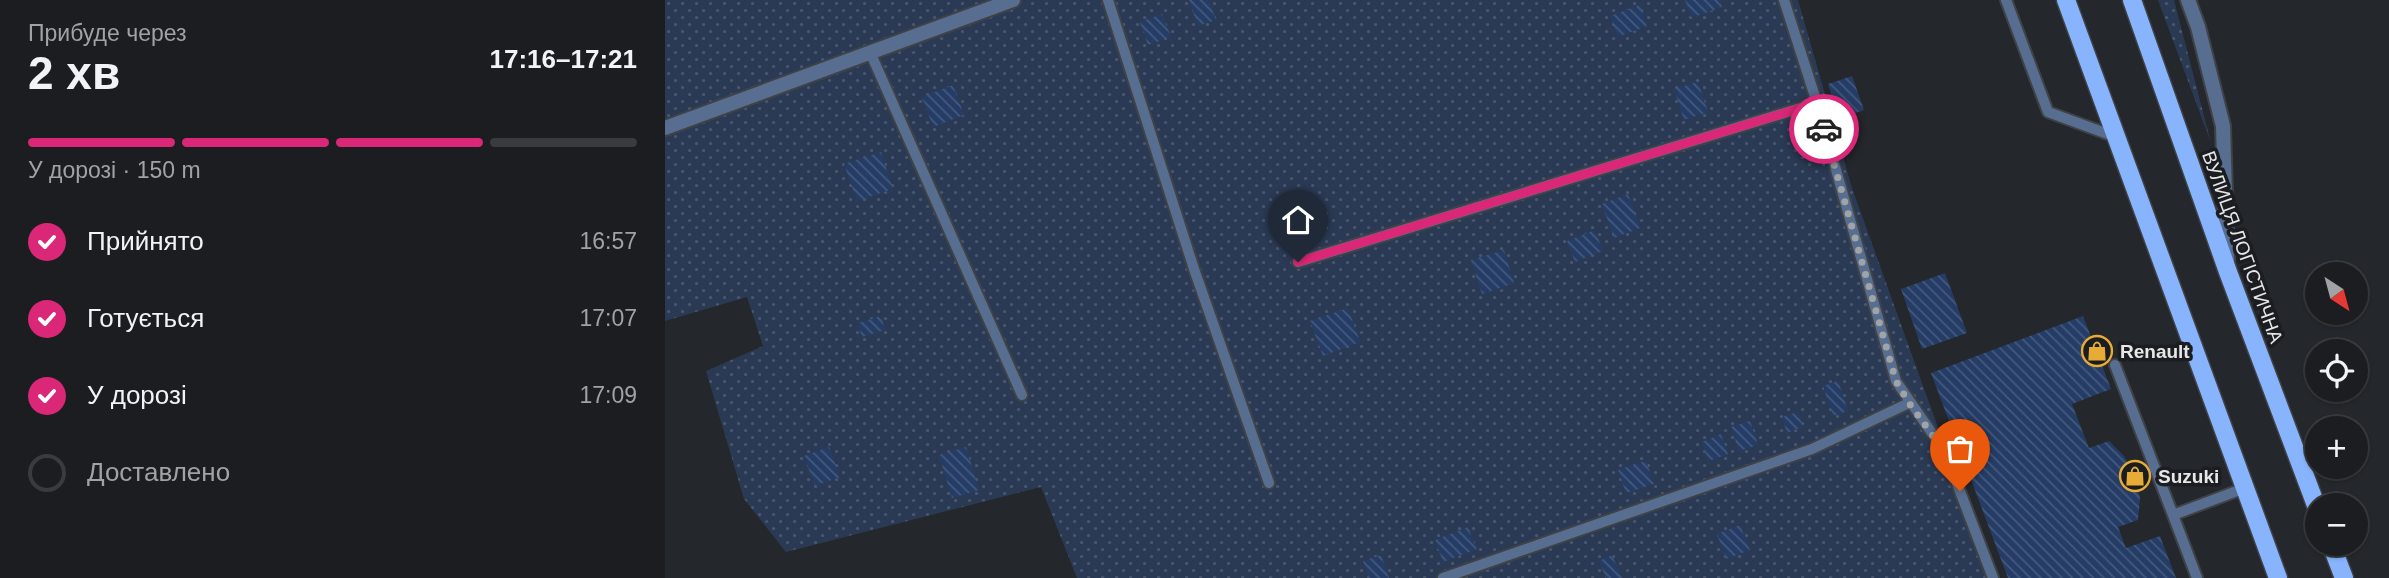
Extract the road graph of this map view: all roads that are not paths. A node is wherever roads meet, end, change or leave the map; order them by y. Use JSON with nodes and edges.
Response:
{"nodes":[{"id":1,"x":1013,"y":0,"type":"edge"},
{"id":2,"x":1108,"y":0,"type":"edge"},
{"id":3,"x":1784,"y":0,"type":"edge"},
{"id":4,"x":2006,"y":0,"type":"edge"},
{"id":5,"x":2066,"y":0,"type":"edge"},
{"id":6,"x":2132,"y":0,"type":"edge"},
{"id":7,"x":2188,"y":0,"type":"edge"},
{"id":8,"x":870,"y":52,"type":"junction"},
{"id":9,"x":1817,"y":103,"type":"junction"},
{"id":10,"x":665,"y":128,"type":"edge"},
{"id":11,"x":2116,"y":137,"type":"junction"},
{"id":12,"x":1298,"y":262,"type":"dead end"},
{"id":13,"x":2228,"y":272,"type":"junction"},
{"id":14,"x":2115,"y":365,"type":"dead end"},
{"id":15,"x":1022,"y":395,"type":"dead end"},
{"id":16,"x":1909,"y":403,"type":"junction"},
{"id":17,"x":1269,"y":483,"type":"dead end"},
{"id":18,"x":2245,"y":488,"type":"junction"},
{"id":19,"x":2311,"y":493,"type":"edge"},
{"id":20,"x":2173,"y":515,"type":"junction"},
{"id":21,"x":2336,"y":556,"type":"edge"},
{"id":22,"x":1443,"y":578,"type":"edge"},
{"id":23,"x":1993,"y":578,"type":"edge"},
{"id":24,"x":2197,"y":578,"type":"edge"},
{"id":25,"x":2278,"y":578,"type":"edge"},
{"id":26,"x":2344,"y":578,"type":"edge"}],
"edges":[{"from":1,"to":8,"type":"street"},
{"from":2,"to":17,"type":"lane"},
{"from":3,"to":9,"type":"lane"},
{"from":4,"to":11,"type":"lane"},
{"from":5,"to":11,"type":"main road"},
{"from":6,"to":13,"type":"main road","name":"ВУЛИЦЯ ЛОГІСТИЧНА"},
{"from":7,"to":13,"type":"street"},
{"from":8,"to":10,"type":"street"},
{"from":8,"to":15,"type":"lane"},
{"from":9,"to":12,"type":"lane"},
{"from":9,"to":16,"type":"lane"},
{"from":11,"to":18,"type":"main road"},
{"from":13,"to":19,"type":"main road","name":"ВУЛИЦЯ ЛОГІСТИЧНА"},
{"from":14,"to":20,"type":"lane"},
{"from":16,"to":22,"type":"lane"},
{"from":16,"to":23,"type":"lane"},
{"from":18,"to":20,"type":"lane"},
{"from":18,"to":25,"type":"main road"},
{"from":20,"to":24,"type":"lane"},
{"from":21,"to":26,"type":"main road"}]}
